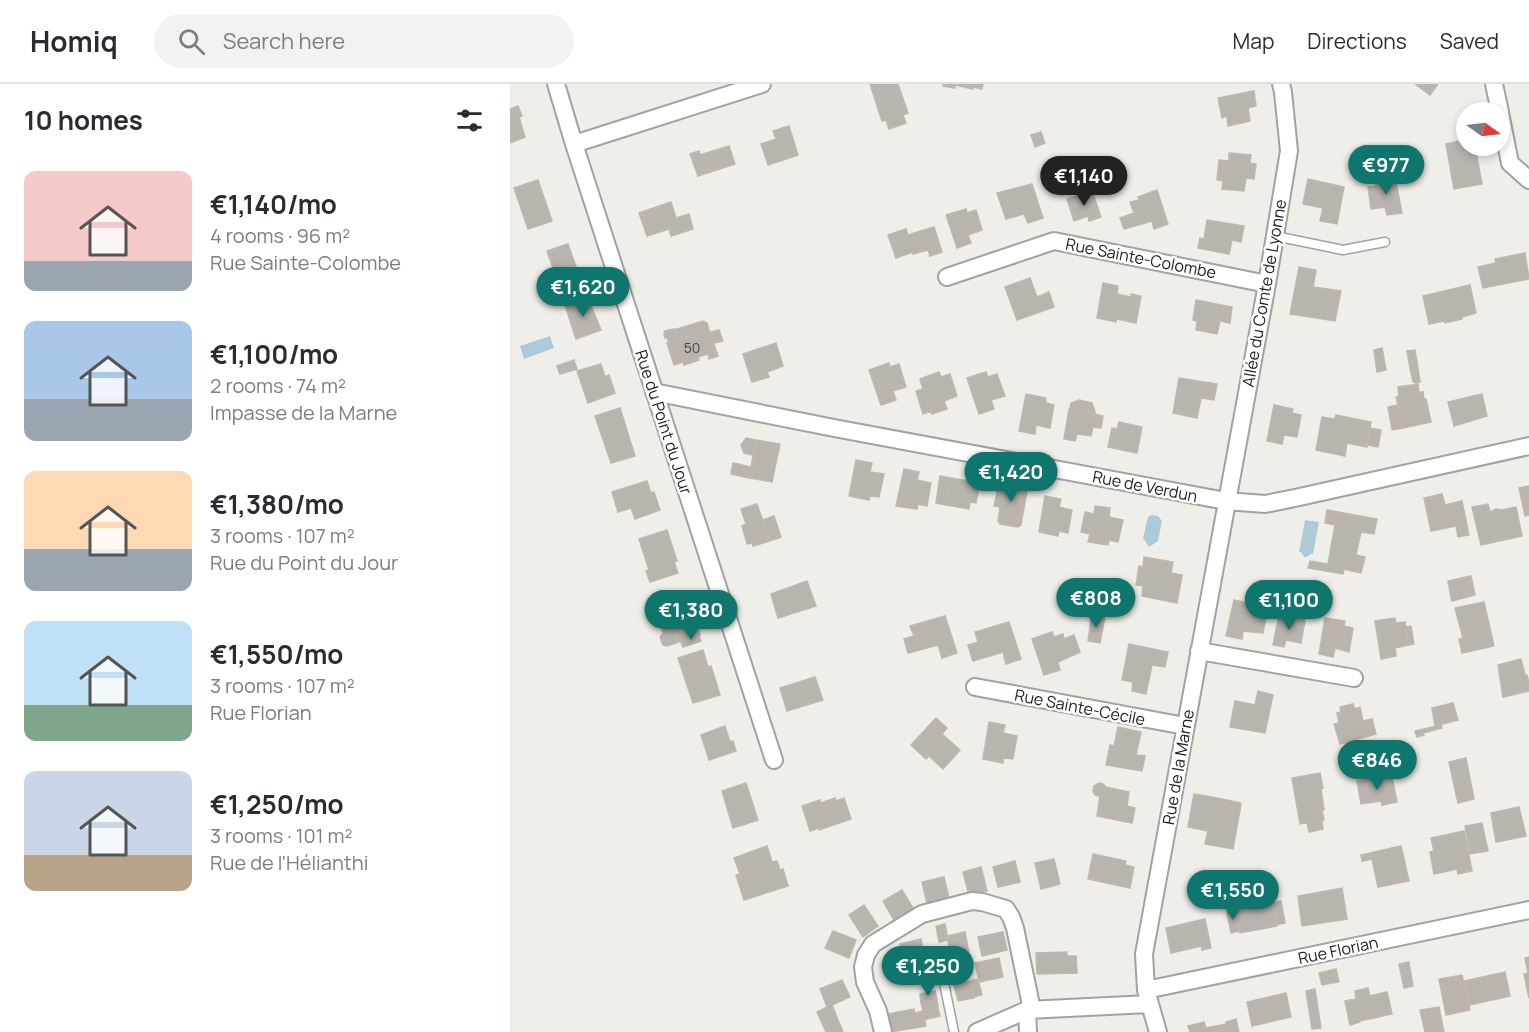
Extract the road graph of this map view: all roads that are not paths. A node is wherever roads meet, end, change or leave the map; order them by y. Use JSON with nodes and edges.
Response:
{"nodes":[{"id":1,"x":556,"y":84,"type":"edge"},
{"id":2,"x":762,"y":84,"type":"edge"},
{"id":3,"x":1281,"y":84,"type":"edge"},
{"id":4,"x":1494,"y":84,"type":"edge"},
{"id":5,"x":1498,"y":102,"type":"edge"},
{"id":6,"x":574,"y":144,"type":"junction"},
{"id":7,"x":1509,"y":156,"type":"edge"},
{"id":8,"x":1529,"y":180,"type":"edge"},
{"id":9,"x":1275,"y":236,"type":"junction"},
{"id":10,"x":1385,"y":242,"type":"dead end"},
{"id":11,"x":947,"y":277,"type":"dead end"},
{"id":12,"x":1267,"y":284,"type":"junction"},
{"id":13,"x":654,"y":392,"type":"junction"},
{"id":14,"x":1529,"y":446,"type":"edge"},
{"id":15,"x":1226,"y":501,"type":"junction"},
{"id":16,"x":1199,"y":651,"type":"junction"},
{"id":17,"x":1353,"y":678,"type":"dead end"},
{"id":18,"x":975,"y":687,"type":"dead end"},
{"id":19,"x":1185,"y":726,"type":"junction"},
{"id":20,"x":774,"y":760,"type":"dead end"},
{"id":21,"x":1529,"y":910,"type":"edge"},
{"id":22,"x":941,"y":968,"type":"dead end"},
{"id":23,"x":1148,"y":997,"type":"junction"},
{"id":24,"x":1029,"y":1010,"type":"junction"},
{"id":25,"x":883,"y":1032,"type":"edge"},
{"id":26,"x":954,"y":1032,"type":"edge"},
{"id":27,"x":977,"y":1032,"type":"edge"},
{"id":28,"x":1028,"y":1032,"type":"edge"},
{"id":29,"x":1158,"y":1032,"type":"edge"}],
"edges":[{"from":1,"to":6,"type":"street","name":"Rue du Point du Jour"},
{"from":2,"to":6,"type":"street"},
{"from":3,"to":9,"type":"street","name":"Allée du Comte de Lyonne"},
{"from":4,"to":5,"type":"street"},
{"from":6,"to":13,"type":"street","name":"Rue du Point du Jour"},
{"from":7,"to":8,"type":"street"},
{"from":9,"to":10,"type":"lane"},
{"from":9,"to":12,"type":"street","name":"Allée du Comte de Lyonne"},
{"from":11,"to":12,"type":"street","name":"Rue Sainte-Colombe"},
{"from":12,"to":15,"type":"street","name":"Allée du Comte de Lyonne"},
{"from":13,"to":15,"type":"street","name":"Rue de Verdun"},
{"from":13,"to":20,"type":"street","name":"Rue du Point du Jour"},
{"from":14,"to":15,"type":"street","name":"Rue de Verdun"},
{"from":15,"to":16,"type":"street","name":"Rue de la Marne"},
{"from":16,"to":17,"type":"street"},
{"from":16,"to":19,"type":"street","name":"Rue de la Marne"},
{"from":18,"to":19,"type":"street","name":"Rue Sainte-Cécile"},
{"from":19,"to":23,"type":"street","name":"Rue de la Marne"},
{"from":21,"to":23,"type":"street","name":"Rue Florian"},
{"from":22,"to":26,"type":"lane"},
{"from":23,"to":24,"type":"street","name":"Rue Florian"},
{"from":23,"to":29,"type":"street","name":"Rue de la Marne"},
{"from":24,"to":25,"type":"street"},
{"from":24,"to":27,"type":"street"},
{"from":24,"to":28,"type":"street"}]}
